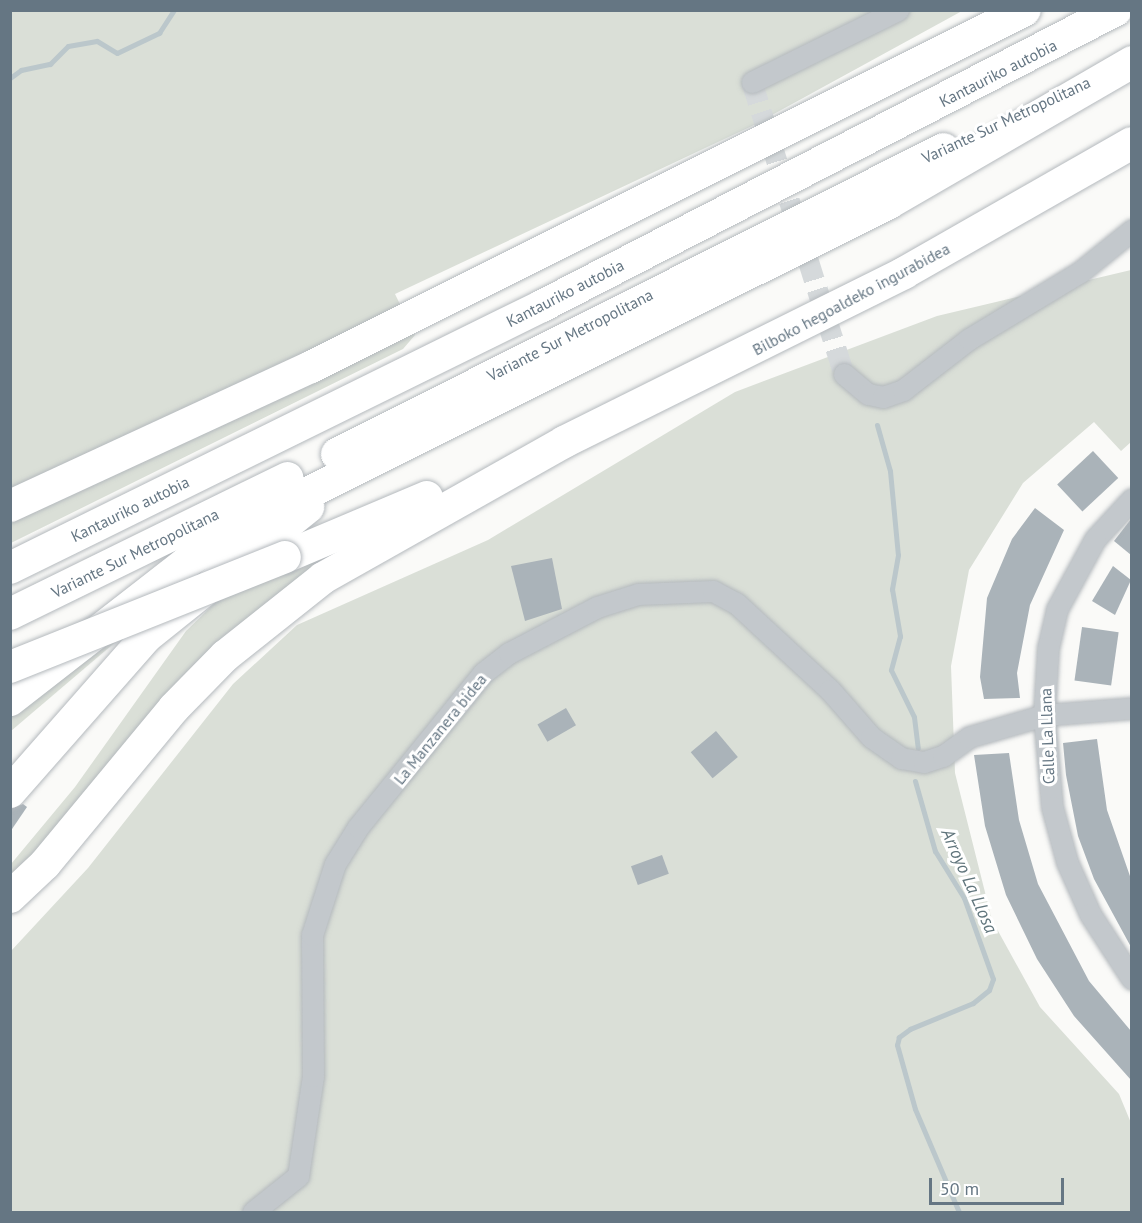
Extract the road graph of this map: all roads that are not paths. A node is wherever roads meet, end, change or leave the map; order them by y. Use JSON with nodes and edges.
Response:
{"nodes":[{"id":1,"x":898,"y":10,"type":"edge"},
{"id":2,"x":1025,"y":10,"type":"edge"},
{"id":3,"x":1116,"y":10,"type":"edge"},
{"id":4,"x":1131,"y":61,"type":"edge"},
{"id":5,"x":752,"y":81,"type":"dead end"},
{"id":6,"x":1131,"y":143,"type":"edge"},
{"id":7,"x":1131,"y":230,"type":"edge"},
{"id":8,"x":844,"y":374,"type":"tunnel mouth"},
{"id":9,"x":464,"y":417,"type":"junction"},
{"id":10,"x":564,"y":442,"type":"junction"},
{"id":11,"x":1131,"y":499,"type":"edge"},
{"id":12,"x":10,"y":506,"type":"edge"},
{"id":13,"x":10,"y":568,"type":"edge"},
{"id":14,"x":10,"y":614,"type":"edge"},
{"id":15,"x":10,"y":668,"type":"edge"},
{"id":16,"x":10,"y":700,"type":"edge"},
{"id":17,"x":1131,"y":708,"type":"edge"},
{"id":18,"x":1044,"y":716,"type":"junction"},
{"id":19,"x":10,"y":792,"type":"edge"},
{"id":20,"x":10,"y":897,"type":"edge"},
{"id":21,"x":1131,"y":979,"type":"edge"},
{"id":22,"x":253,"y":1212,"type":"edge"}],
"edges":[{"from":1,"to":5,"type":"street"},
{"from":2,"to":12,"type":"highway"},
{"from":3,"to":13,"type":"highway","name":"Kantauriko autobia"},
{"from":4,"to":9,"type":"highway"},
{"from":4,"to":14,"type":"highway","name":"Variante Sur Metropolitana"},
{"from":6,"to":10,"type":"highway","name":"Bilboko hegoaldeko ingurabidea"},
{"from":7,"to":8,"type":"street"},
{"from":9,"to":16,"type":"highway"},
{"from":9,"to":19,"type":"highway"},
{"from":10,"to":15,"type":"highway","bridge":true},
{"from":10,"to":20,"type":"highway"},
{"from":11,"to":18,"type":"street","name":"Calle La Llana"},
{"from":17,"to":18,"type":"street","name":"La Manzanera bidea"},
{"from":18,"to":21,"type":"street","name":"Calle La Llana"},
{"from":18,"to":22,"type":"street","name":"La Manzanera bidea"}]}
